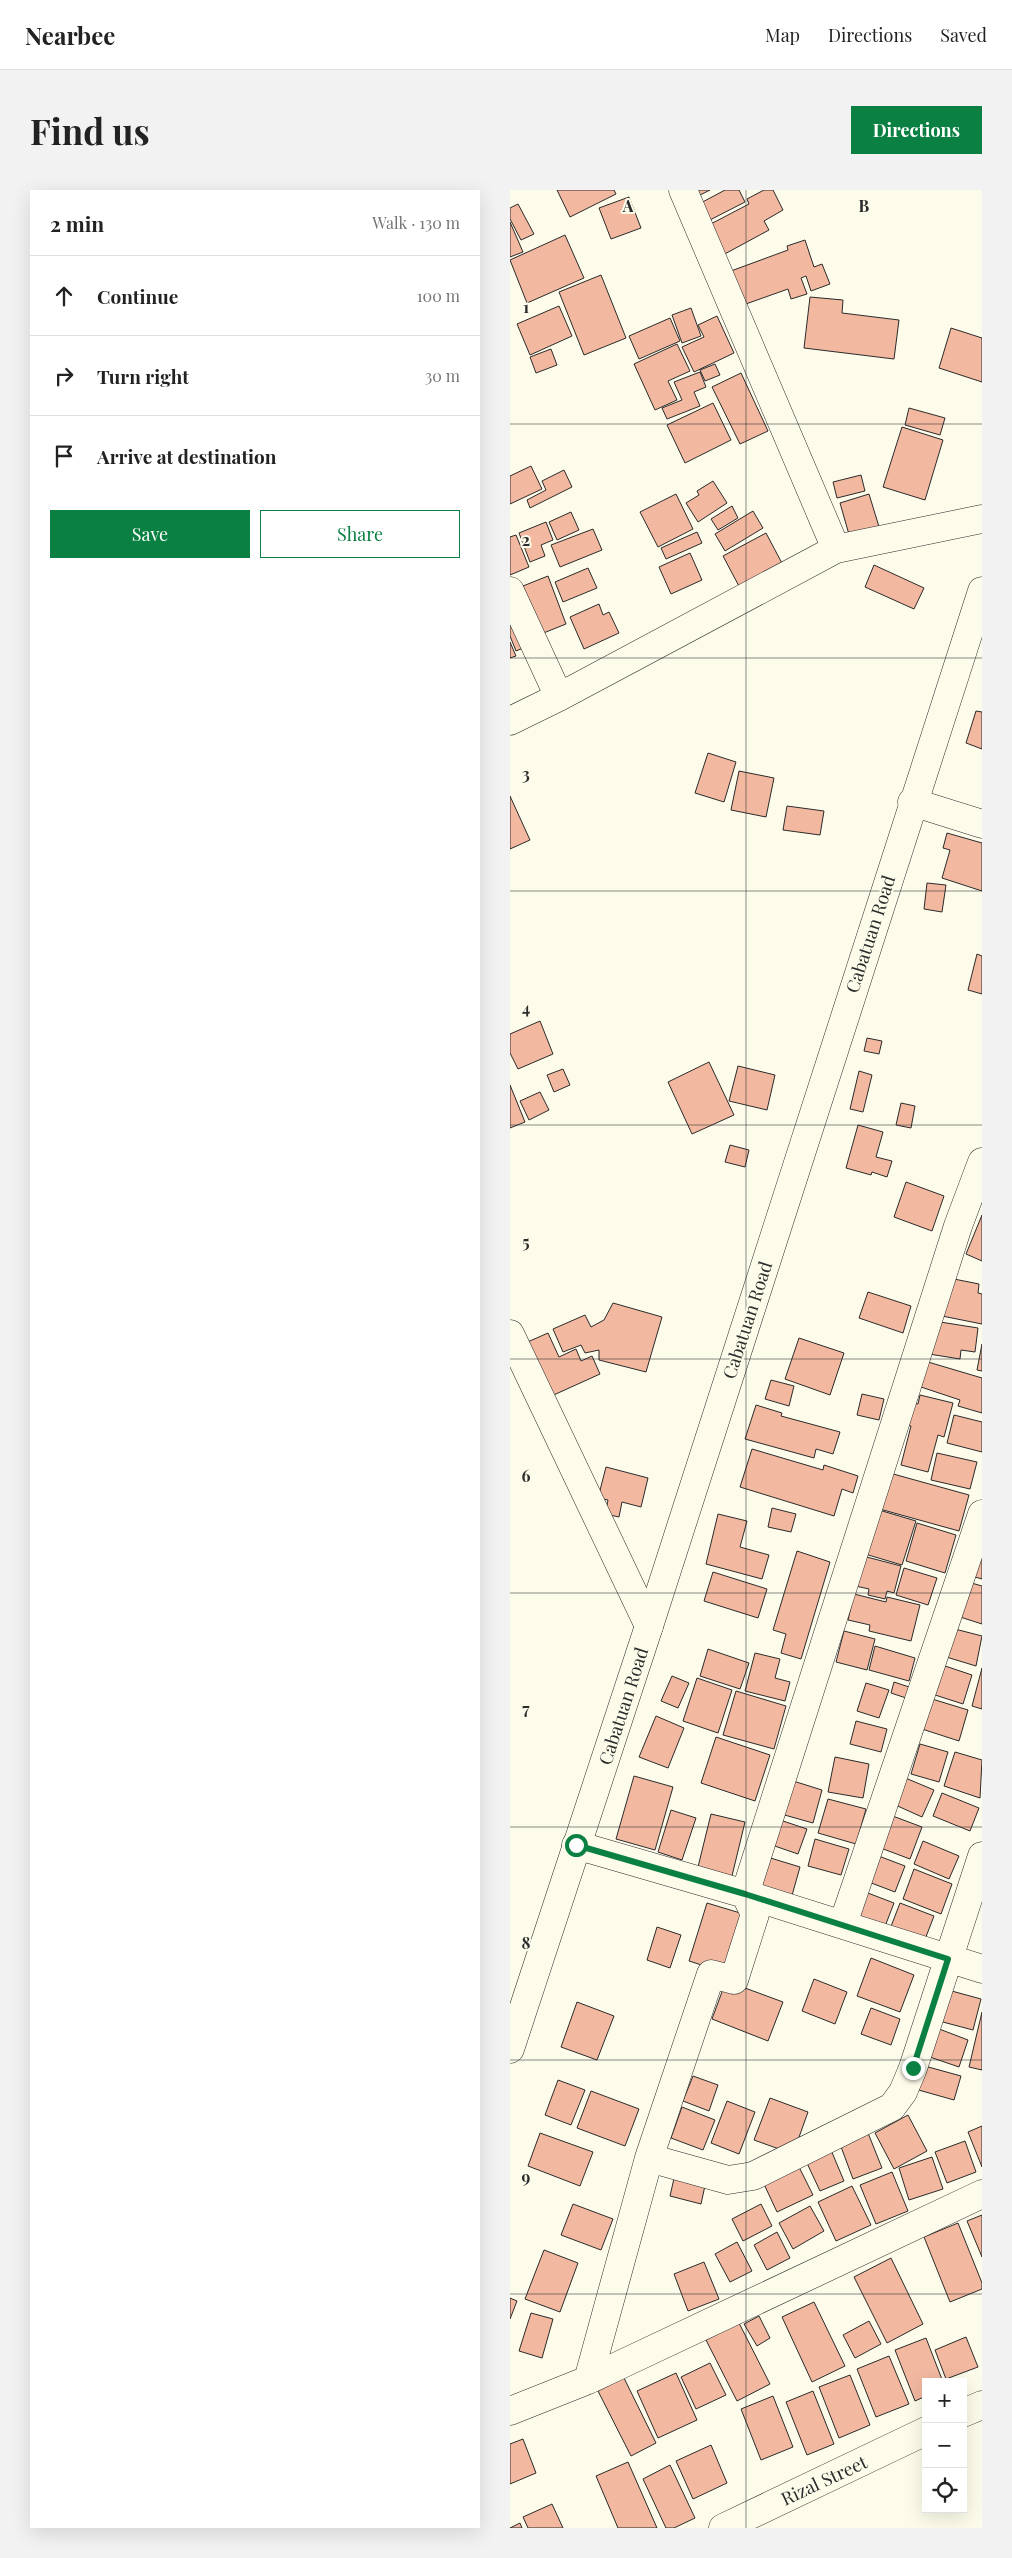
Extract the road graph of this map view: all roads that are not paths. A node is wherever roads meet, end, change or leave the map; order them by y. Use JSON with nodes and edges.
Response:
{"nodes":[{"id":1,"x":683,"y":190,"type":"edge"},
{"id":2,"x":982,"y":519,"type":"edge"},
{"id":3,"x":836,"y":549,"type":"junction"},
{"id":4,"x":510,"y":591,"type":"edge"},
{"id":5,"x":982,"y":591,"type":"edge"},
{"id":6,"x":559,"y":697,"type":"junction"},
{"id":7,"x":510,"y":721,"type":"edge"},
{"id":8,"x":912,"y":802,"type":"junction"},
{"id":9,"x":982,"y":824,"type":"edge"},
{"id":10,"x":982,"y":1162,"type":"edge"},
{"id":11,"x":510,"y":1334,"type":"edge"},
{"id":12,"x":982,"y":1514,"type":"edge"},
{"id":13,"x":649,"y":1626,"type":"junction"},
{"id":14,"x":576,"y":1845,"type":"junction"},
{"id":15,"x":982,"y":1856,"type":"edge"},
{"id":16,"x":745,"y":1894,"type":"junction"},
{"id":17,"x":843,"y":1924,"type":"junction"},
{"id":18,"x":948,"y":1959,"type":"junction"},
{"id":19,"x":982,"y":1970,"type":"edge"},
{"id":20,"x":510,"y":2048,"type":"edge"},
{"id":21,"x":648,"y":2158,"type":"junction"},
{"id":22,"x":982,"y":2194,"type":"edge"},
{"id":23,"x":588,"y":2380,"type":"junction"},
{"id":24,"x":982,"y":2404,"type":"edge"},
{"id":25,"x":510,"y":2411,"type":"edge"},
{"id":26,"x":967,"y":2412,"type":"edge"},
{"id":27,"x":922,"y":2433,"type":"edge"},
{"id":28,"x":723,"y":2528,"type":"edge"}],
"edges":[{"from":1,"to":3,"type":"main road"},
{"from":2,"to":3,"type":"main road"},
{"from":3,"to":6,"type":"main road"},
{"from":4,"to":6,"type":"main road"},
{"from":5,"to":8,"type":"main road","name":"Cabatuan Road"},
{"from":6,"to":7,"type":"main road"},
{"from":8,"to":9,"type":"main road"},
{"from":8,"to":13,"type":"main road","name":"Cabatuan Road"},
{"from":10,"to":16,"type":"main road"},
{"from":11,"to":13,"type":"main road"},
{"from":12,"to":17,"type":"main road"},
{"from":13,"to":14,"type":"main road","name":"Cabatuan Road"},
{"from":14,"to":16,"type":"main road"},
{"from":14,"to":20,"type":"main road","name":"Cabatuan Road"},
{"from":15,"to":18,"type":"main road"},
{"from":16,"to":17,"type":"main road"},
{"from":16,"to":21,"type":"main road"},
{"from":17,"to":18,"type":"main road"},
{"from":18,"to":19,"type":"main road"},
{"from":18,"to":21,"type":"main road"},
{"from":21,"to":23,"type":"main road"},
{"from":22,"to":23,"type":"main road"},
{"from":23,"to":25,"type":"main road"},
{"from":24,"to":26,"type":"main road"},
{"from":27,"to":28,"type":"main road","name":"Rizal Street"}]}
